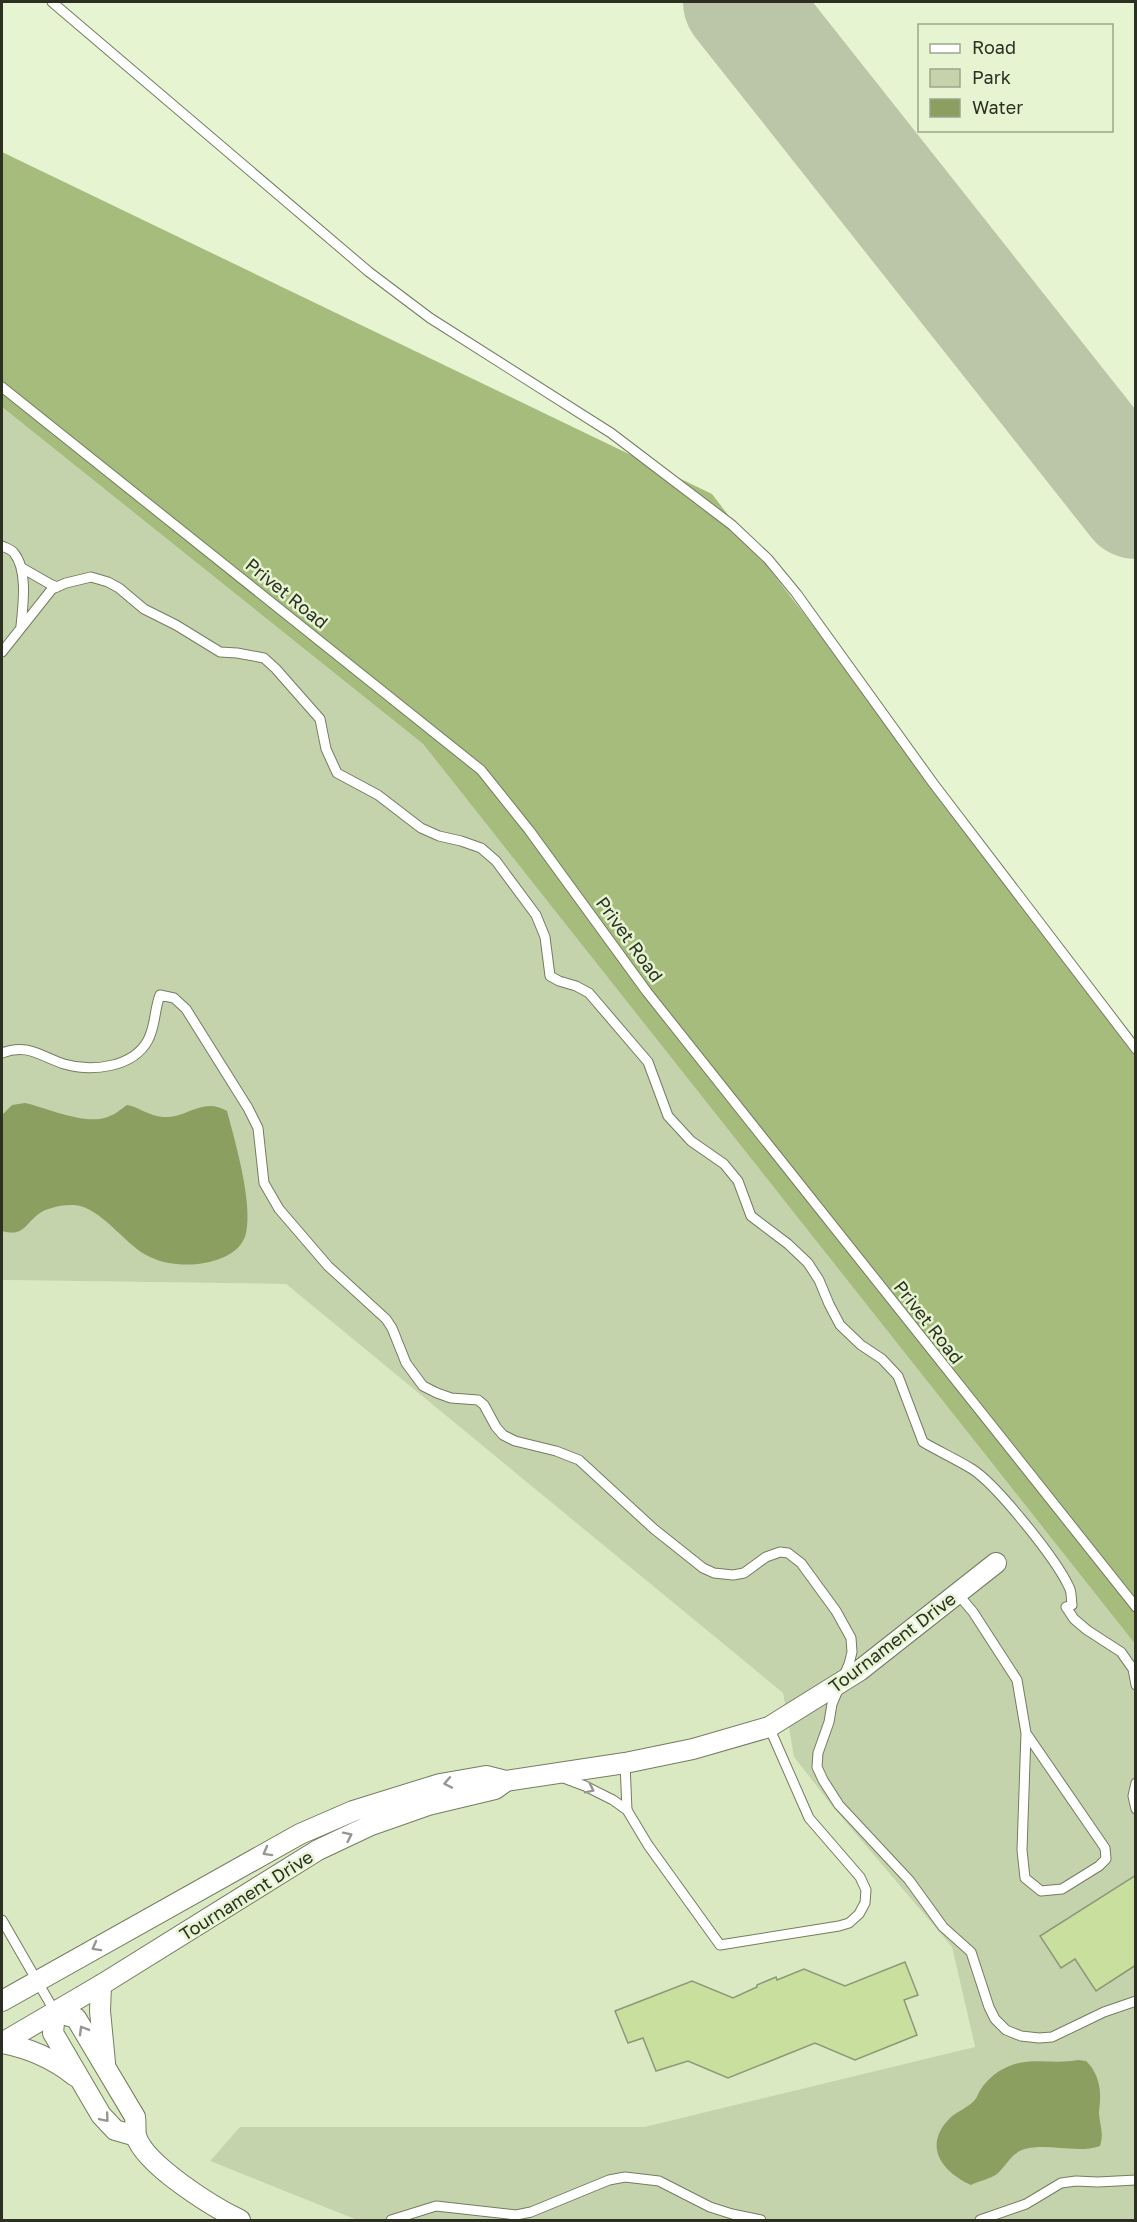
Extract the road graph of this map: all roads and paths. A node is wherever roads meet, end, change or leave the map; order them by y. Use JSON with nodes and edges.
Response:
{"nodes":[{"id":1,"x":51,"y":2,"type":"edge"},
{"id":2,"x":2,"y":387,"type":"edge"},
{"id":3,"x":2,"y":546,"type":"edge"},
{"id":4,"x":22,"y":568,"type":"junction"},
{"id":5,"x":57,"y":586,"type":"junction"},
{"id":6,"x":21,"y":627,"type":"junction"},
{"id":7,"x":2,"y":652,"type":"edge"},
{"id":8,"x":1136,"y":1049,"type":"edge"},
{"id":9,"x":2,"y":1053,"type":"edge"},
{"id":10,"x":996,"y":1563,"type":"dead end"},
{"id":11,"x":957,"y":1593,"type":"junction"},
{"id":12,"x":1136,"y":1607,"type":"edge"},
{"id":13,"x":841,"y":1683,"type":"junction"},
{"id":14,"x":1136,"y":1685,"type":"edge"},
{"id":15,"x":769,"y":1726,"type":"junction"},
{"id":16,"x":1026,"y":1733,"type":"junction"},
{"id":17,"x":625,"y":1763,"type":"junction"},
{"id":18,"x":550,"y":1773,"type":"junction"},
{"id":19,"x":506,"y":1781,"type":"junction"},
{"id":20,"x":1136,"y":1783,"type":"edge"},
{"id":21,"x":1136,"y":1809,"type":"edge"},
{"id":22,"x":627,"y":1810,"type":"junction"},
{"id":23,"x":2,"y":1920,"type":"edge"},
{"id":24,"x":38,"y":1981,"type":"junction"},
{"id":25,"x":100,"y":1985,"type":"junction"},
{"id":26,"x":2,"y":2001,"type":"edge"},
{"id":27,"x":1136,"y":2001,"type":"edge"},
{"id":28,"x":56,"y":2012,"type":"junction"},
{"id":29,"x":2,"y":2043,"type":"edge"},
{"id":30,"x":105,"y":2069,"type":"junction"},
{"id":31,"x":80,"y":2080,"type":"junction"},
{"id":32,"x":136,"y":2136,"type":"junction"},
{"id":33,"x":1136,"y":2180,"type":"edge"},
{"id":34,"x":240,"y":2220,"type":"edge"},
{"id":35,"x":391,"y":2220,"type":"edge"},
{"id":36,"x":761,"y":2220,"type":"edge"},
{"id":37,"x":980,"y":2220,"type":"edge"}],
"edges":[{"from":1,"to":8,"type":"lane"},
{"from":2,"to":12,"type":"lane","name":"Privet Road"},
{"from":3,"to":4,"type":"lane"},
{"from":4,"to":5,"type":"lane"},
{"from":4,"to":6,"type":"lane"},
{"from":5,"to":6,"type":"lane"},
{"from":5,"to":14,"type":"lane"},
{"from":6,"to":7,"type":"lane"},
{"from":9,"to":13,"type":"lane"},
{"from":10,"to":11,"type":"street","name":"Tournament Drive"},
{"from":11,"to":13,"type":"street","name":"Tournament Drive"},
{"from":11,"to":16,"type":"lane"},
{"from":13,"to":15,"type":"street","name":"Tournament Drive"},
{"from":13,"to":27,"type":"lane"},
{"from":15,"to":17,"type":"street","name":"Tournament Drive"},
{"from":15,"to":22,"type":"lane"},
{"from":16,"to":16,"type":"lane"},
{"from":17,"to":18,"type":"street","name":"Tournament Drive"},
{"from":17,"to":22,"type":"lane"},
{"from":18,"to":19,"type":"street","name":"Tournament Drive"},
{"from":18,"to":22,"type":"lane","one_way":true},
{"from":19,"to":24,"type":"street","name":"Tournament Drive","one_way":true},
{"from":25,"to":19,"type":"street","name":"Tournament Drive","one_way":true},
{"from":20,"to":21,"type":"lane"},
{"from":23,"to":24,"type":"lane"},
{"from":24,"to":26,"type":"street","name":"Tournament Drive"},
{"from":24,"to":28,"type":"lane"},
{"from":25,"to":28,"type":"street","name":"Tournament Drive"},
{"from":25,"to":30,"type":"street"},
{"from":28,"to":29,"type":"street","name":"Tournament Drive"},
{"from":30,"to":28,"type":"street","one_way":true},
{"from":28,"to":31,"type":"street"},
{"from":29,"to":31,"type":"street"},
{"from":30,"to":32,"type":"street"},
{"from":31,"to":32,"type":"street","one_way":true},
{"from":32,"to":34,"type":"street"},
{"from":33,"to":37,"type":"lane"},
{"from":35,"to":36,"type":"lane"}]}
